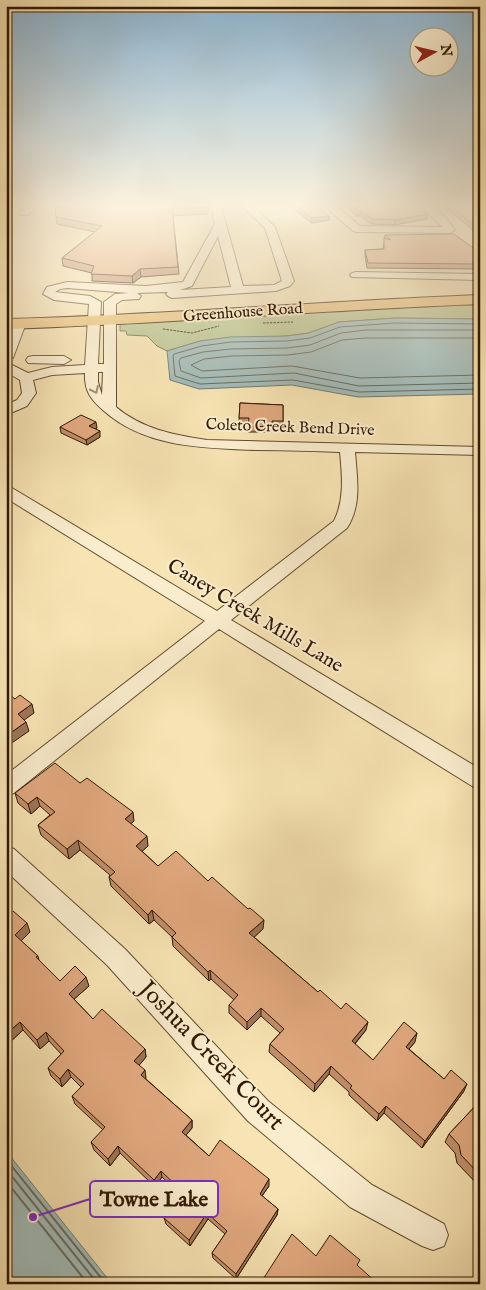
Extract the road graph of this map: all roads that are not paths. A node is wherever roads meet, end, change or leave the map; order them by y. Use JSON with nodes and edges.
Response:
{"nodes":[{"id":1,"x":198,"y":266,"type":"edge"},
{"id":2,"x":232,"y":266,"type":"edge"},
{"id":3,"x":283,"y":266,"type":"edge"},
{"id":4,"x":356,"y":275,"type":"dead end"},
{"id":5,"x":480,"y":277,"type":"edge"},
{"id":6,"x":238,"y":290,"type":"junction"},
{"id":7,"x":480,"y":290,"type":"edge"},
{"id":8,"x":341,"y":300,"type":"junction"},
{"id":9,"x":480,"y":300,"type":"edge"},
{"id":10,"x":6,"y":312,"type":"edge"},
{"id":11,"x":110,"y":315,"type":"junction"},
{"id":12,"x":94,"y":316,"type":"junction"},
{"id":13,"x":13,"y":323,"type":"edge"},
{"id":14,"x":6,"y":358,"type":"edge"},
{"id":15,"x":33,"y":360,"type":"dead end"},
{"id":16,"x":78,"y":360,"type":"dead end"},
{"id":17,"x":6,"y":366,"type":"edge"},
{"id":18,"x":53,"y":366,"type":"junction"},
{"id":19,"x":91,"y":368,"type":"junction"},
{"id":20,"x":110,"y":368,"type":"junction"},
{"id":21,"x":26,"y":378,"type":"junction"},
{"id":22,"x":109,"y":407,"type":"junction"},
{"id":23,"x":6,"y":411,"type":"edge"},
{"id":24,"x":347,"y":448,"type":"junction"},
{"id":25,"x":480,"y":451,"type":"edge"},
{"id":26,"x":6,"y":491,"type":"edge"},
{"id":27,"x":218,"y":621,"type":"junction"},
{"id":28,"x":480,"y":780,"type":"edge"},
{"id":29,"x":6,"y":787,"type":"edge"},
{"id":30,"x":6,"y":856,"type":"edge"},
{"id":31,"x":433,"y":1235,"type":"dead end"}],
"edges":[{"from":1,"to":12,"type":"street"},
{"from":2,"to":6,"type":"street"},
{"from":3,"to":6,"type":"street"},
{"from":4,"to":5,"type":"street"},
{"from":6,"to":11,"type":"street"},
{"from":7,"to":8,"type":"main road","name":"Greenhouse Road"},
{"from":8,"to":9,"type":"main road","name":"Greenhouse Road"},
{"from":8,"to":11,"type":"main road","name":"Greenhouse Road"},
{"from":10,"to":12,"type":"main road","name":"Greenhouse Road"},
{"from":11,"to":12,"type":"main road","name":"Greenhouse Road"},
{"from":11,"to":20,"type":"street"},
{"from":12,"to":13,"type":"main road","name":"Greenhouse Road"},
{"from":12,"to":19,"type":"street","name":"Coleto Creek Bend Drive"},
{"from":13,"to":14,"type":"street"},
{"from":15,"to":18,"type":"street"},
{"from":16,"to":18,"type":"street"},
{"from":17,"to":21,"type":"street"},
{"from":18,"to":19,"type":"street"},
{"from":18,"to":21,"type":"street"},
{"from":19,"to":20,"type":"street"},
{"from":19,"to":22,"type":"street","name":"Coleto Creek Bend Drive","one_way":true},
{"from":20,"to":22,"type":"street"},
{"from":21,"to":23,"type":"street"},
{"from":22,"to":24,"type":"street","name":"Coleto Creek Bend Drive"},
{"from":24,"to":25,"type":"street","name":"Coleto Creek Bend Drive"},
{"from":24,"to":27,"type":"street"},
{"from":26,"to":27,"type":"street","name":"Caney Creek Mills Lane"},
{"from":27,"to":28,"type":"street","name":"Caney Creek Mills Lane"},
{"from":27,"to":29,"type":"street"},
{"from":30,"to":31,"type":"street","name":"Joshua Creek Court"}]}
